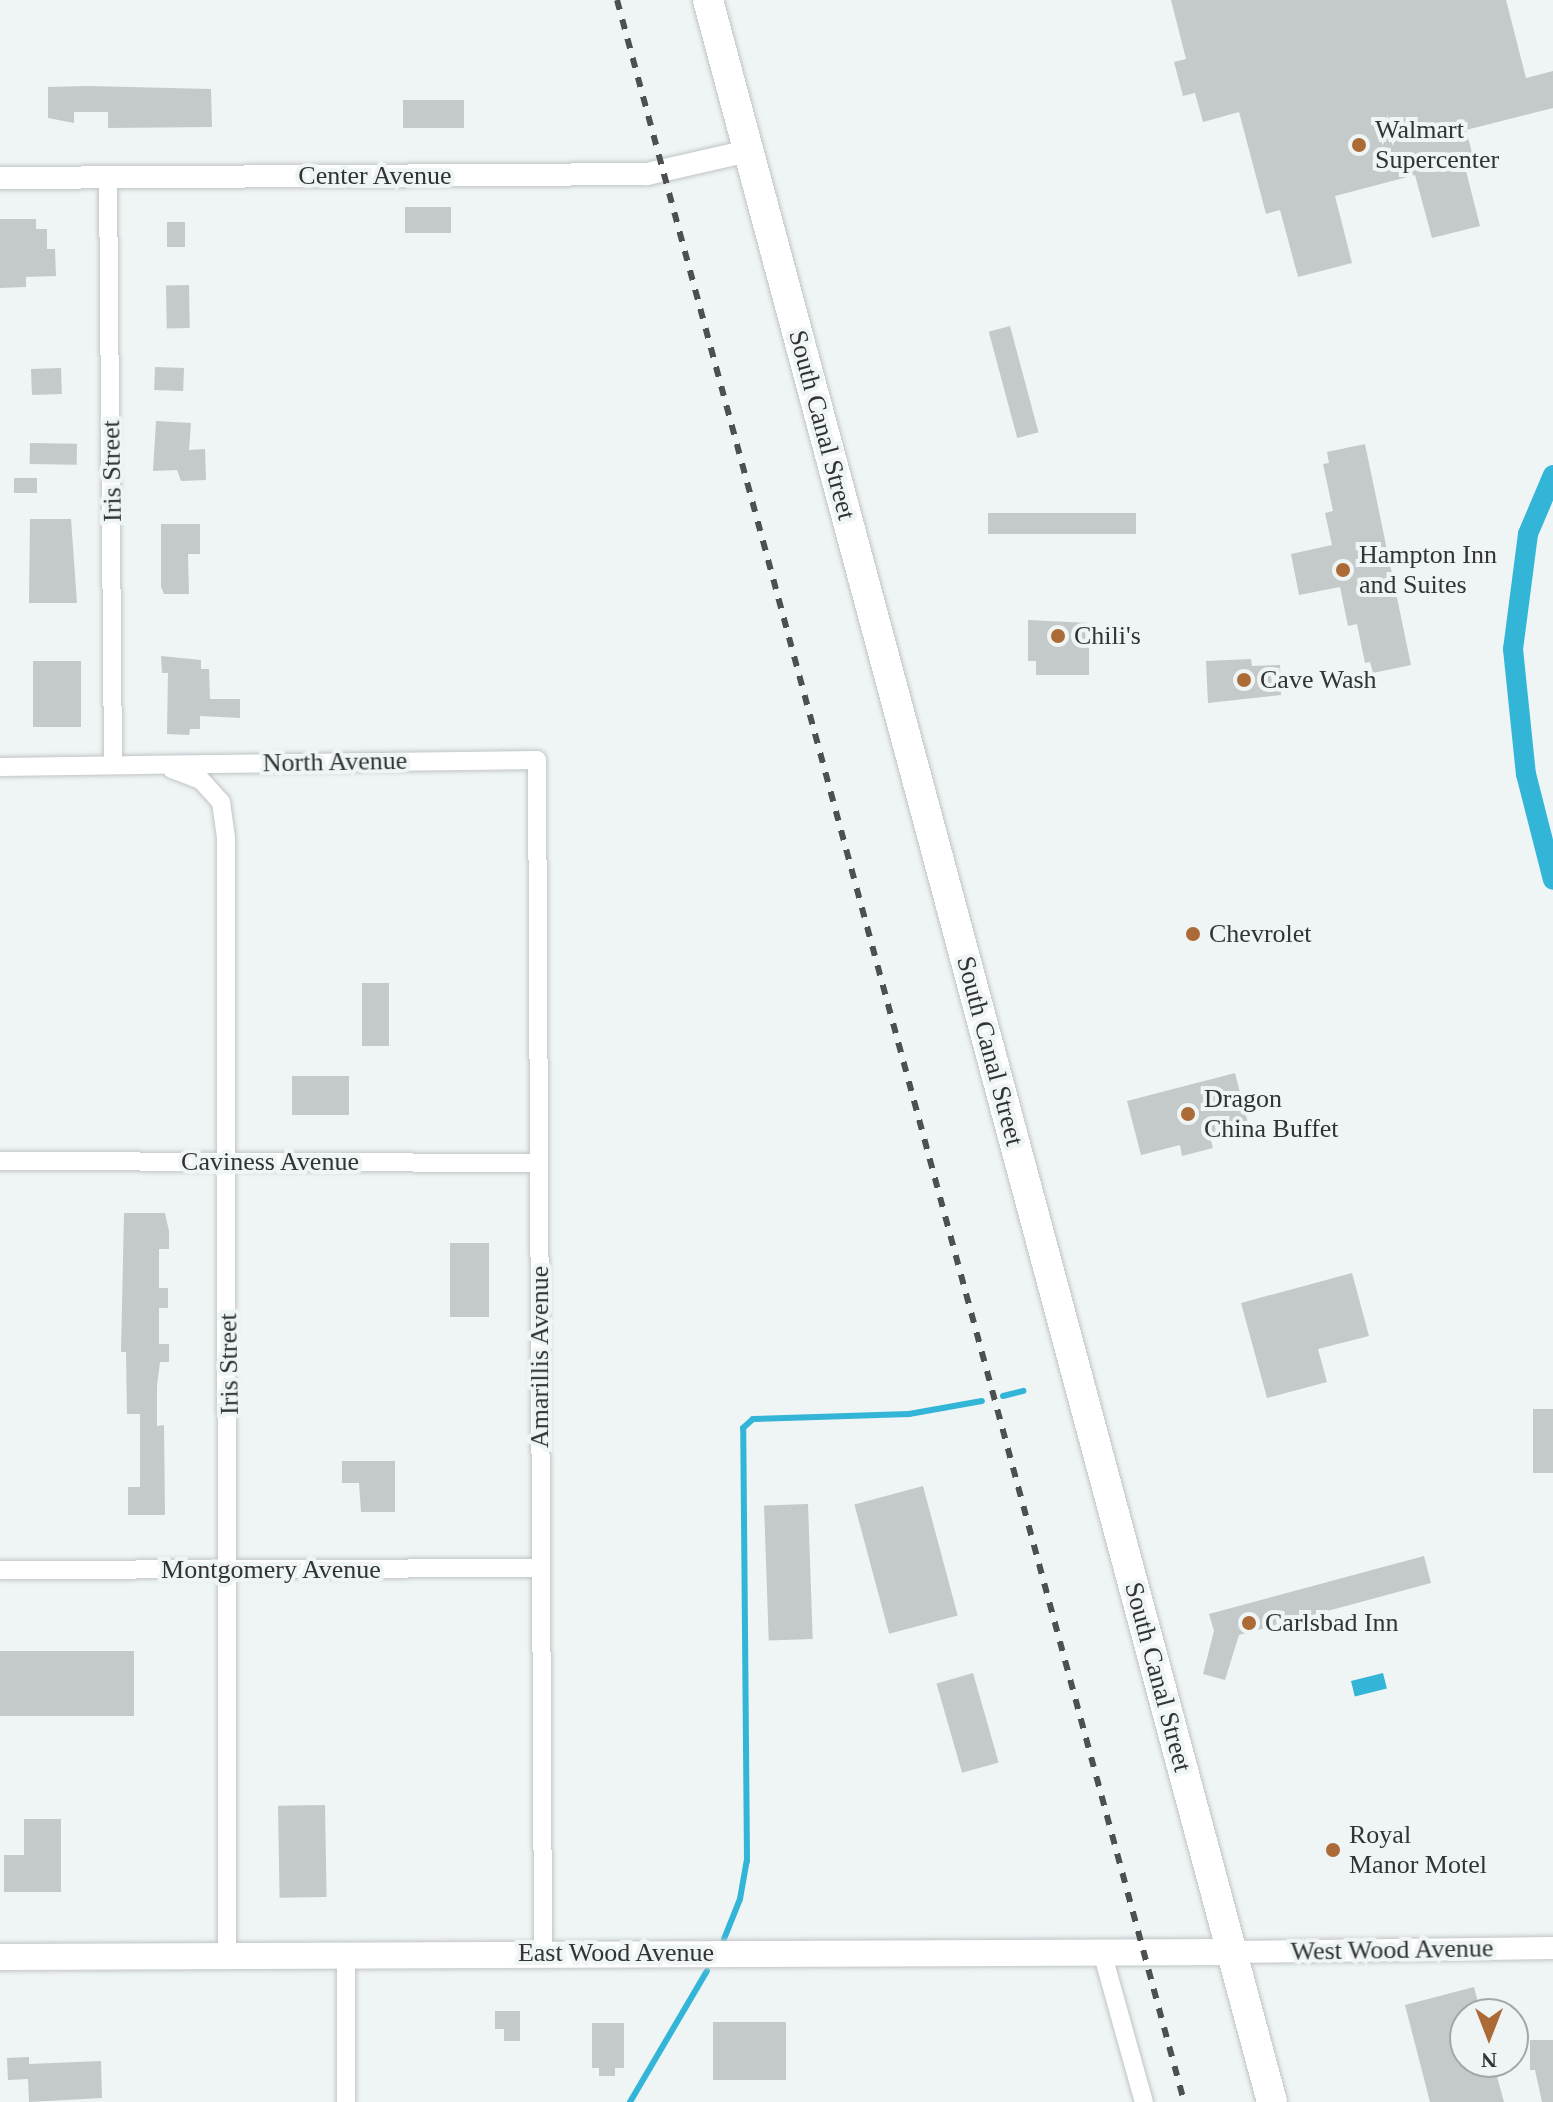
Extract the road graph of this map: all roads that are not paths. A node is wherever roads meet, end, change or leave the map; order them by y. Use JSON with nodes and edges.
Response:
{"nodes":[{"id":1,"x":708,"y":0,"type":"edge"},
{"id":2,"x":748,"y":151,"type":"junction"},
{"id":3,"x":0,"y":178,"type":"edge"},
{"id":4,"x":108,"y":178,"type":"junction"},
{"id":5,"x":537,"y":760,"type":"joint"},
{"id":6,"x":113,"y":765,"type":"junction"},
{"id":7,"x":134,"y":765,"type":"junction"},
{"id":8,"x":0,"y":767,"type":"edge"},
{"id":9,"x":201,"y":780,"type":"joint"},
{"id":10,"x":0,"y":1161,"type":"edge"},
{"id":11,"x":228,"y":1161,"type":"junction"},
{"id":12,"x":539,"y":1163,"type":"junction"},
{"id":13,"x":541,"y":1568,"type":"junction"},
{"id":14,"x":0,"y":1570,"type":"edge"},
{"id":15,"x":230,"y":1571,"type":"junction"},
{"id":16,"x":1553,"y":1948,"type":"edge"},
{"id":17,"x":1102,"y":1952,"type":"junction"},
{"id":18,"x":1231,"y":1952,"type":"junction"},
{"id":19,"x":543,"y":1954,"type":"junction"},
{"id":20,"x":0,"y":1957,"type":"edge"},
{"id":21,"x":227,"y":1957,"type":"junction"},
{"id":22,"x":346,"y":1957,"type":"junction"},
{"id":23,"x":346,"y":2102,"type":"edge"},
{"id":24,"x":1144,"y":2102,"type":"edge"},
{"id":25,"x":1272,"y":2102,"type":"edge"}],
"edges":[{"from":1,"to":2,"type":"highway","name":"South Canal Street"},
{"from":2,"to":4,"type":"street","name":"Center Avenue"},
{"from":2,"to":18,"type":"highway","name":"South Canal Street"},
{"from":3,"to":4,"type":"street","name":"Center Avenue"},
{"from":4,"to":6,"type":"street","name":"Iris Street"},
{"from":5,"to":7,"type":"street","name":"North Avenue"},
{"from":5,"to":12,"type":"street","name":"Amarillis Avenue"},
{"from":6,"to":7,"type":"street","name":"North Avenue"},
{"from":6,"to":8,"type":"street","name":"North Avenue"},
{"from":7,"to":9,"type":"street","name":"North Avenue"},
{"from":9,"to":11,"type":"street","name":"Iris Street"},
{"from":10,"to":11,"type":"street","name":"Caviness Avenue"},
{"from":11,"to":12,"type":"street","name":"Caviness Avenue"},
{"from":11,"to":15,"type":"street","name":"Iris Street"},
{"from":12,"to":13,"type":"street","name":"Amarillis Avenue"},
{"from":13,"to":15,"type":"street","name":"Montgomery Avenue"},
{"from":13,"to":19,"type":"street","name":"Amarillis Avenue"},
{"from":14,"to":15,"type":"street","name":"Montgomery Avenue"},
{"from":15,"to":21,"type":"street","name":"Iris Street"},
{"from":16,"to":18,"type":"street","name":"West Wood Avenue"},
{"from":17,"to":18,"type":"main road","name":"East Wood Avenue"},
{"from":17,"to":19,"type":"main road","name":"East Wood Avenue"},
{"from":17,"to":24,"type":"street"},
{"from":18,"to":25,"type":"highway","name":"South Canal Street"},
{"from":19,"to":22,"type":"main road","name":"East Wood Avenue"},
{"from":20,"to":21,"type":"main road","name":"East Wood Avenue"},
{"from":21,"to":22,"type":"main road","name":"East Wood Avenue"},
{"from":22,"to":23,"type":"street"}]}
